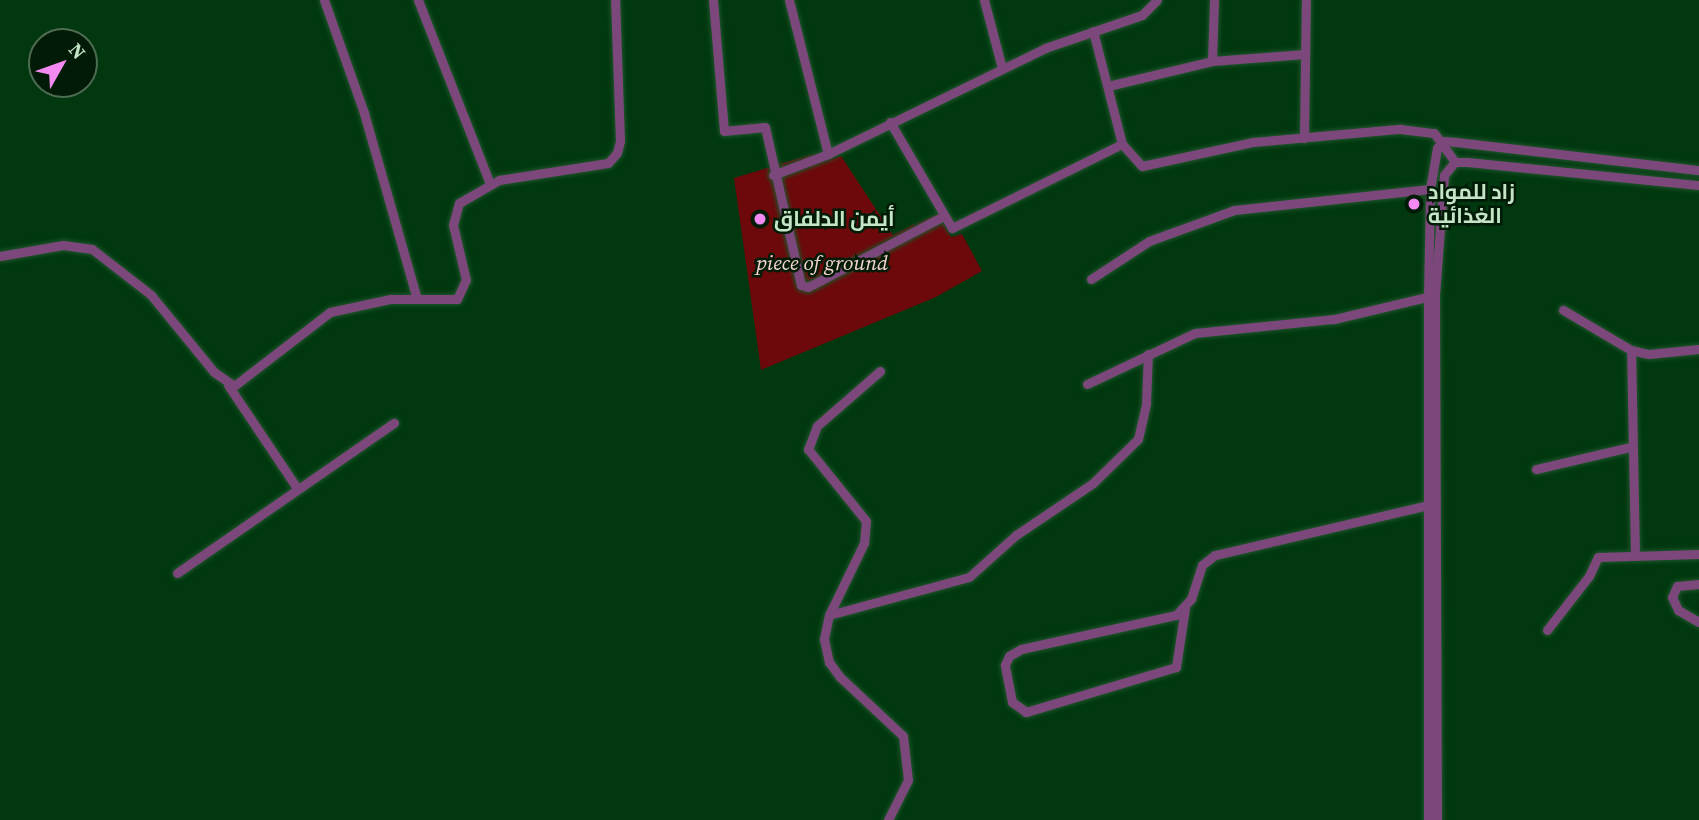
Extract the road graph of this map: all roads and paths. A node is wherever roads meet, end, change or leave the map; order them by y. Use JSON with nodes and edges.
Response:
{"nodes":[{"id":1,"x":324,"y":0,"type":"edge"},
{"id":2,"x":418,"y":0,"type":"edge"},
{"id":3,"x":615,"y":0,"type":"edge"},
{"id":4,"x":713,"y":0,"type":"edge"},
{"id":5,"x":789,"y":0,"type":"edge"},
{"id":6,"x":984,"y":0,"type":"edge"},
{"id":7,"x":1157,"y":0,"type":"edge"},
{"id":8,"x":1214,"y":0,"type":"edge"},
{"id":9,"x":1306,"y":0,"type":"edge"},
{"id":10,"x":1093,"y":31,"type":"junction"},
{"id":11,"x":1305,"y":54,"type":"junction"},
{"id":12,"x":1212,"y":61,"type":"junction"},
{"id":13,"x":1002,"y":68,"type":"junction"},
{"id":14,"x":1108,"y":86,"type":"junction"},
{"id":15,"x":890,"y":122,"type":"junction"},
{"id":16,"x":1304,"y":138,"type":"junction"},
{"id":17,"x":1444,"y":141,"type":"junction"},
{"id":18,"x":1122,"y":144,"type":"junction"},
{"id":19,"x":828,"y":154,"type":"junction"},
{"id":20,"x":1455,"y":162,"type":"junction"},
{"id":21,"x":1699,"y":170,"type":"edge"},
{"id":22,"x":773,"y":175,"type":"junction"},
{"id":23,"x":490,"y":184,"type":"junction"},
{"id":24,"x":1699,"y":185,"type":"edge"},
{"id":25,"x":1430,"y":189,"type":"junction"},
{"id":26,"x":942,"y":217,"type":"junction"},
{"id":27,"x":0,"y":256,"type":"edge"},
{"id":28,"x":1091,"y":279,"type":"dead end"},
{"id":29,"x":1431,"y":296,"type":"junction"},
{"id":30,"x":417,"y":299,"type":"junction"},
{"id":31,"x":1563,"y":310,"type":"dead end"},
{"id":32,"x":1631,"y":349,"type":"junction"},
{"id":33,"x":1699,"y":349,"type":"edge"},
{"id":34,"x":1148,"y":354,"type":"junction"},
{"id":35,"x":880,"y":371,"type":"dead end"},
{"id":36,"x":1087,"y":384,"type":"dead end"},
{"id":37,"x":228,"y":385,"type":"junction"},
{"id":38,"x":394,"y":423,"type":"dead end"},
{"id":39,"x":1630,"y":447,"type":"junction"},
{"id":40,"x":1536,"y":469,"type":"dead end"},
{"id":41,"x":297,"y":488,"type":"junction"},
{"id":42,"x":1431,"y":504,"type":"junction"},
{"id":43,"x":1635,"y":554,"type":"junction"},
{"id":44,"x":1699,"y":554,"type":"edge"},
{"id":45,"x":177,"y":573,"type":"dead end"},
{"id":46,"x":1699,"y":584,"type":"edge"},
{"id":47,"x":1185,"y":608,"type":"junction"},
{"id":48,"x":829,"y":615,"type":"junction"},
{"id":49,"x":1699,"y":622,"type":"edge"},
{"id":50,"x":1547,"y":630,"type":"dead end"},
{"id":51,"x":888,"y":820,"type":"edge"},
{"id":52,"x":1428,"y":820,"type":"edge"},
{"id":53,"x":1437,"y":820,"type":"edge"}],
"edges":[{"from":1,"to":30,"type":"street"},
{"from":2,"to":23,"type":"street"},
{"from":3,"to":23,"type":"street"},
{"from":4,"to":22,"type":"street"},
{"from":5,"to":19,"type":"street"},
{"from":6,"to":13,"type":"street"},
{"from":7,"to":10,"type":"street"},
{"from":8,"to":12,"type":"street"},
{"from":9,"to":11,"type":"street"},
{"from":10,"to":13,"type":"street"},
{"from":10,"to":14,"type":"street"},
{"from":11,"to":12,"type":"street"},
{"from":11,"to":16,"type":"street"},
{"from":12,"to":14,"type":"street"},
{"from":13,"to":15,"type":"street"},
{"from":14,"to":18,"type":"street"},
{"from":15,"to":19,"type":"street"},
{"from":15,"to":26,"type":"street"},
{"from":16,"to":17,"type":"street"},
{"from":16,"to":18,"type":"street"},
{"from":17,"to":20,"type":"street"},
{"from":17,"to":21,"type":"street"},
{"from":17,"to":25,"type":"street"},
{"from":18,"to":26,"type":"street"},
{"from":19,"to":22,"type":"street"},
{"from":20,"to":24,"type":"street"},
{"from":20,"to":29,"type":"street"},
{"from":22,"to":26,"type":"street"},
{"from":23,"to":30,"type":"street"},
{"from":25,"to":28,"type":"street"},
{"from":25,"to":29,"type":"street"},
{"from":27,"to":37,"type":"street"},
{"from":29,"to":34,"type":"street"},
{"from":29,"to":42,"type":"street"},
{"from":30,"to":37,"type":"street"},
{"from":31,"to":32,"type":"street"},
{"from":32,"to":33,"type":"street"},
{"from":32,"to":39,"type":"street"},
{"from":34,"to":36,"type":"street"},
{"from":34,"to":48,"type":"street"},
{"from":35,"to":48,"type":"street"},
{"from":37,"to":41,"type":"street"},
{"from":38,"to":41,"type":"street"},
{"from":39,"to":40,"type":"street"},
{"from":39,"to":43,"type":"street"},
{"from":41,"to":45,"type":"street"},
{"from":42,"to":47,"type":"street"},
{"from":42,"to":52,"type":"street"},
{"from":42,"to":53,"type":"street"},
{"from":43,"to":44,"type":"street"},
{"from":43,"to":50,"type":"street"},
{"from":46,"to":49,"type":"street"},
{"from":47,"to":47,"type":"street"},
{"from":48,"to":51,"type":"street"}]}
